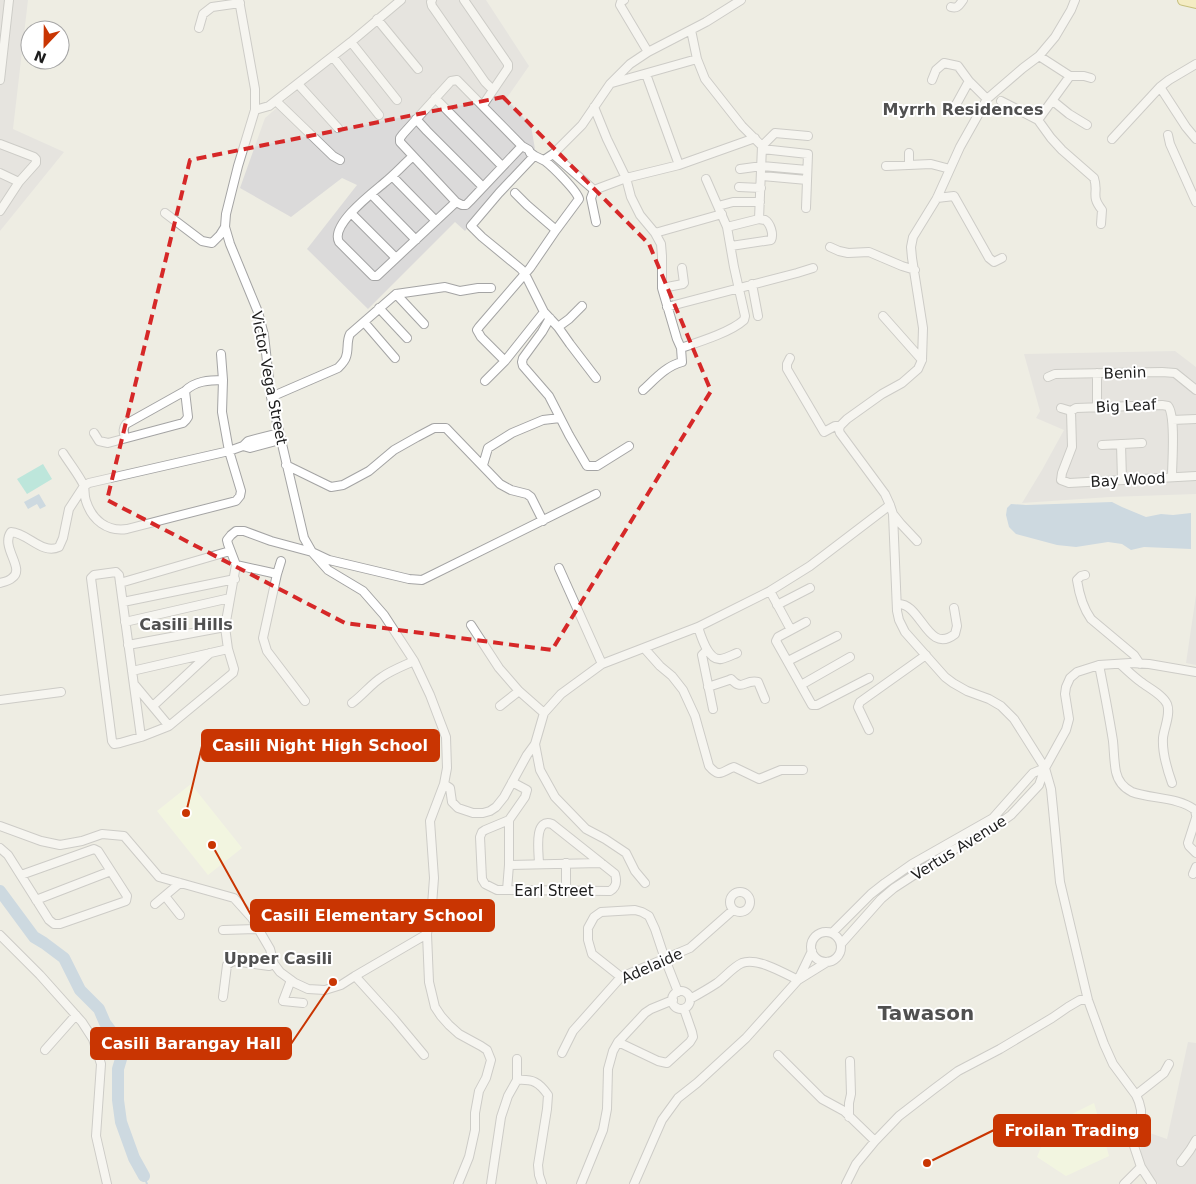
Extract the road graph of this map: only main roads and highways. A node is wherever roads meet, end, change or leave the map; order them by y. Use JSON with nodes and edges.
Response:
{"nodes":[{"id":1,"x":1183,"y":0,"type":"edge"},
{"id":2,"x":1196,"y":3,"type":"edge"}],
"edges":[{"from":1,"to":2,"type":"main road"}]}
